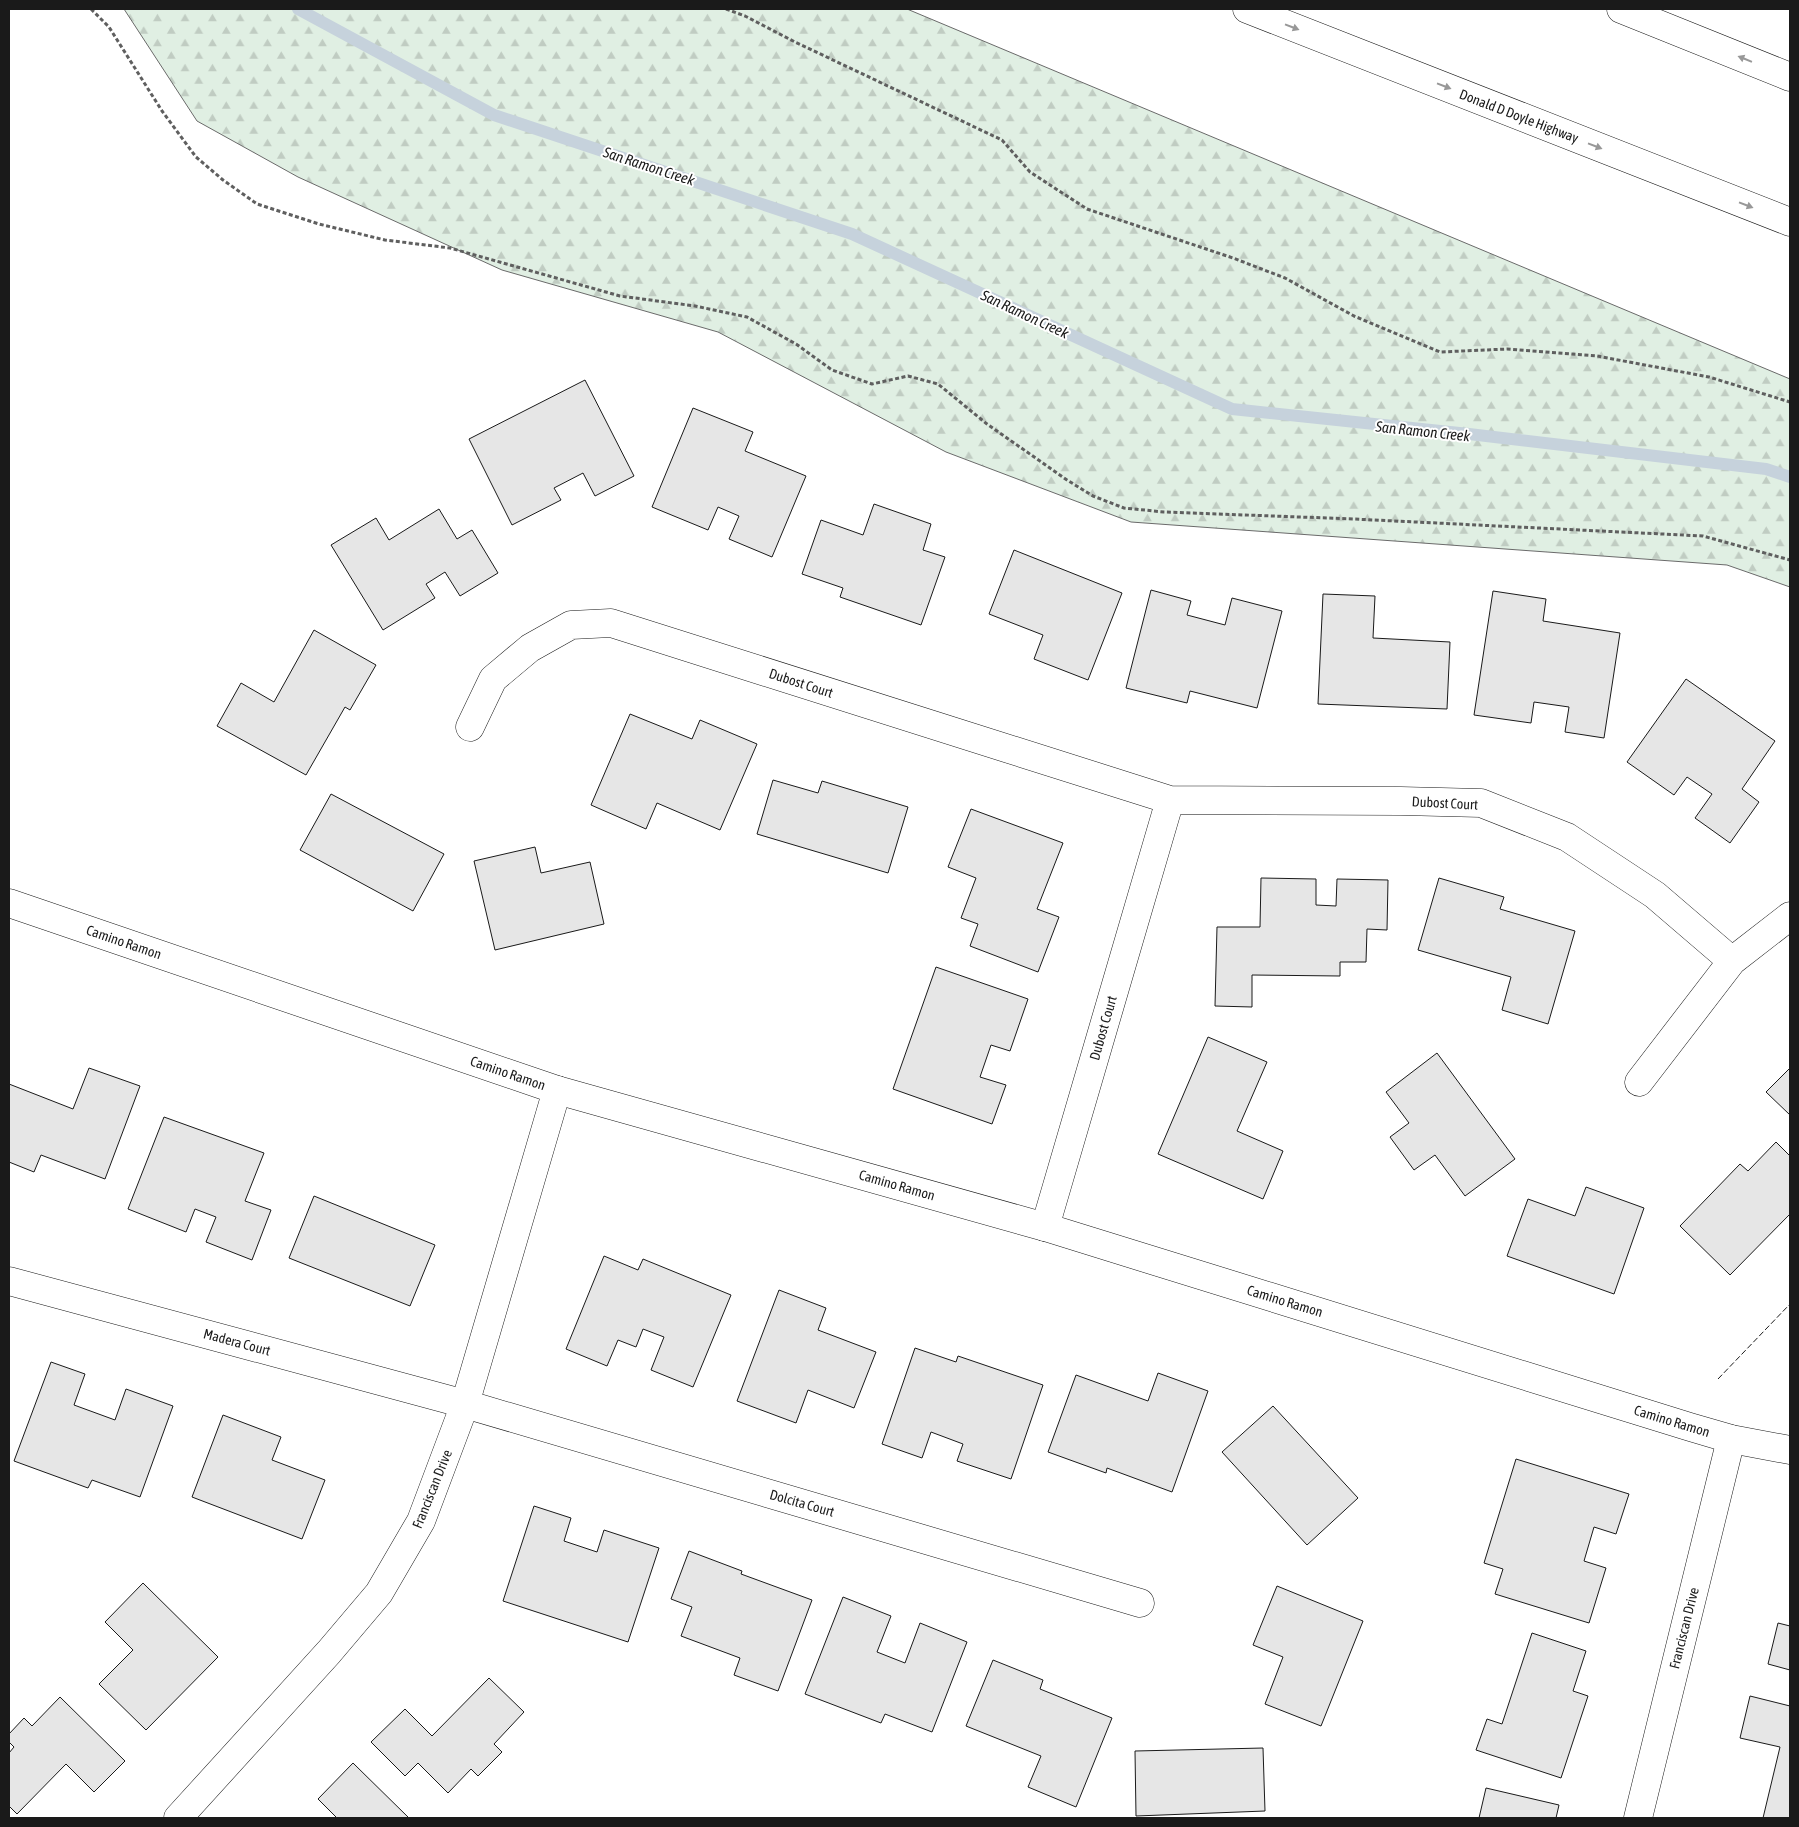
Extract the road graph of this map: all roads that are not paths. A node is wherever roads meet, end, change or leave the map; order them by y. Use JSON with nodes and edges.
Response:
{"nodes":[{"id":1,"x":1247,"y":9,"type":"edge"},
{"id":2,"x":1621,"y":9,"type":"edge"},
{"id":3,"x":1790,"y":77,"type":"edge"},
{"id":4,"x":1790,"y":222,"type":"edge"},
{"id":5,"x":470,"y":727,"type":"dead end"},
{"id":6,"x":1170,"y":800,"type":"junction"},
{"id":7,"x":9,"y":903,"type":"edge"},
{"id":8,"x":1790,"y":916,"type":"edge"},
{"id":9,"x":1732,"y":961,"type":"junction"},
{"id":10,"x":1639,"y":1082,"type":"dead end"},
{"id":11,"x":557,"y":1090,"type":"junction"},
{"id":12,"x":1045,"y":1227,"type":"junction"},
{"id":13,"x":9,"y":1281,"type":"edge"},
{"id":14,"x":465,"y":1404,"type":"junction"},
{"id":15,"x":1731,"y":1439,"type":"junction"},
{"id":16,"x":1790,"y":1450,"type":"edge"},
{"id":17,"x":1140,"y":1603,"type":"dead end"},
{"id":18,"x":178,"y":1818,"type":"edge"},
{"id":19,"x":1638,"y":1818,"type":"edge"}],
"edges":[{"from":1,"to":4,"type":"main road","name":"Donald D Doyle Highway","one_way":true},
{"from":3,"to":2,"type":"main road","one_way":true},
{"from":5,"to":6,"type":"main road","name":"Dubost Court"},
{"from":6,"to":9,"type":"main road","name":"Dubost Court"},
{"from":6,"to":12,"type":"main road","name":"Dubost Court"},
{"from":7,"to":11,"type":"main road","name":"Camino Ramon"},
{"from":8,"to":9,"type":"main road"},
{"from":9,"to":10,"type":"main road"},
{"from":11,"to":12,"type":"main road","name":"Camino Ramon"},
{"from":11,"to":14,"type":"main road","name":"Franciscan Drive"},
{"from":12,"to":15,"type":"main road","name":"Camino Ramon"},
{"from":13,"to":14,"type":"main road","name":"Madera Court"},
{"from":14,"to":17,"type":"main road","name":"Dolcita Court"},
{"from":14,"to":18,"type":"main road","name":"Franciscan Drive"},
{"from":15,"to":16,"type":"main road","name":"Camino Ramon"},
{"from":15,"to":19,"type":"main road","name":"Franciscan Drive"}]}
